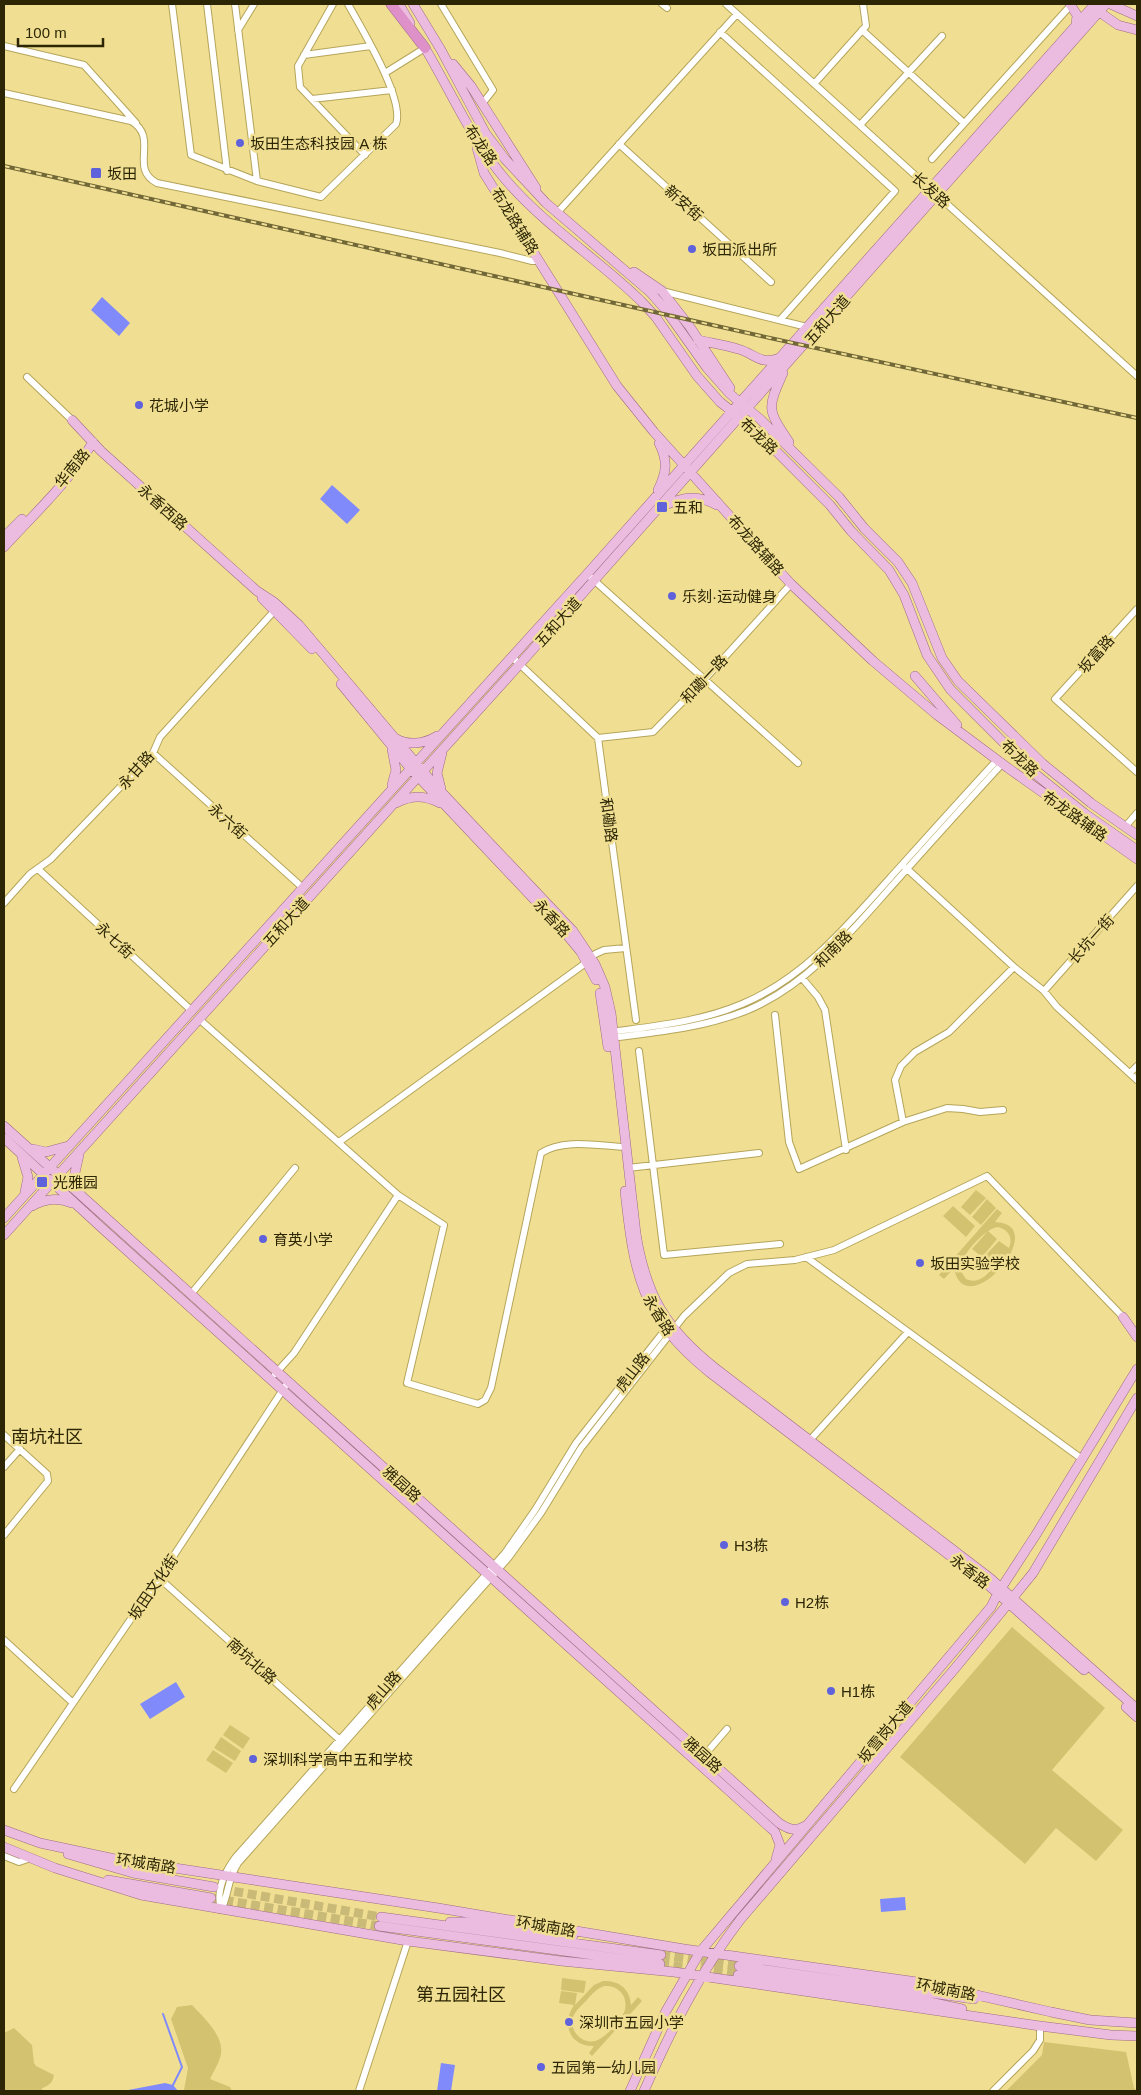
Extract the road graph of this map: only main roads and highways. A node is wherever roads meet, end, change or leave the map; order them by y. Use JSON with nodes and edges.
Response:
{"nodes":[{"id":1,"x":391,"y":4,"type":"edge"},
{"id":2,"x":399,"y":4,"type":"edge"},
{"id":3,"x":413,"y":4,"type":"edge"},
{"id":4,"x":1071,"y":4,"type":"edge"},
{"id":5,"x":1106,"y":4,"type":"edge"},
{"id":6,"x":1110,"y":4,"type":"edge"},
{"id":7,"x":1094,"y":7,"type":"edge"},
{"id":8,"x":1137,"y":16,"type":"edge"},
{"id":9,"x":1076,"y":26,"type":"junction"},
{"id":10,"x":1137,"y":30,"type":"edge"},
{"id":11,"x":440,"y":47,"type":"junction"},
{"id":12,"x":425,"y":48,"type":"junction"},
{"id":13,"x":476,"y":140,"type":"junction"},
{"id":14,"x":934,"y":192,"type":"junction"},
{"id":15,"x":546,"y":203,"type":"junction"},
{"id":16,"x":610,"y":257,"type":"junction"},
{"id":17,"x":698,"y":340,"type":"junction"},
{"id":18,"x":780,"y":358,"type":"junction"},
{"id":19,"x":787,"y":365,"type":"junction"},
{"id":20,"x":740,"y":402,"type":"junction"},
{"id":21,"x":748,"y":409,"type":"junction"},
{"id":22,"x":732,"y":412,"type":"junction"},
{"id":23,"x":740,"y":418,"type":"junction"},
{"id":24,"x":72,"y":420,"type":"road end"},
{"id":25,"x":654,"y":432,"type":"junction"},
{"id":26,"x":93,"y":442,"type":"junction"},
{"id":27,"x":800,"y":459,"type":"junction"},
{"id":28,"x":684,"y":466,"type":"junction"},
{"id":29,"x":691,"y":473,"type":"junction"},
{"id":30,"x":653,"y":500,"type":"junction"},
{"id":31,"x":660,"y":507,"type":"junction"},
{"id":32,"x":723,"y":508,"type":"junction"},
{"id":33,"x":4,"y":537,"type":"edge"},
{"id":34,"x":4,"y":547,"type":"edge"},
{"id":35,"x":915,"y":676,"type":"dead end"},
{"id":36,"x":444,"y":732,"type":"junction"},
{"id":37,"x":390,"y":738,"type":"junction"},
{"id":38,"x":969,"y":739,"type":"junction"},
{"id":39,"x":449,"y":741,"type":"junction"},
{"id":40,"x":413,"y":765,"type":"junction"},
{"id":41,"x":420,"y":774,"type":"junction"},
{"id":42,"x":388,"y":792,"type":"junction"},
{"id":43,"x":445,"y":796,"type":"junction"},
{"id":44,"x":380,"y":801,"type":"junction"},
{"id":45,"x":447,"y":807,"type":"junction"},
{"id":46,"x":389,"y":808,"type":"junction"},
{"id":47,"x":1137,"y":835,"type":"edge"},
{"id":48,"x":1137,"y":850,"type":"edge"},
{"id":49,"x":1137,"y":859,"type":"edge"},
{"id":50,"x":589,"y":959,"type":"junction"},
{"id":51,"x":4,"y":1126,"type":"edge"},
{"id":52,"x":4,"y":1138,"type":"edge"},
{"id":53,"x":76,"y":1139,"type":"junction"},
{"id":54,"x":85,"y":1146,"type":"junction"},
{"id":55,"x":622,"y":1146,"type":"junction"},
{"id":56,"x":22,"y":1148,"type":"junction"},
{"id":57,"x":47,"y":1171,"type":"junction"},
{"id":58,"x":55,"y":1179,"type":"junction"},
{"id":59,"x":84,"y":1199,"type":"junction"},
{"id":60,"x":20,"y":1200,"type":"junction"},
{"id":61,"x":75,"y":1204,"type":"junction"},
{"id":62,"x":26,"y":1211,"type":"junction"},
{"id":63,"x":4,"y":1218,"type":"edge"},
{"id":64,"x":109,"y":1221,"type":"junction"},
{"id":65,"x":103,"y":1229,"type":"junction"},
{"id":66,"x":4,"y":1235,"type":"edge"},
{"id":67,"x":1137,"y":1326,"type":"edge"},
{"id":68,"x":669,"y":1329,"type":"junction"},
{"id":69,"x":1137,"y":1337,"type":"edge"},
{"id":70,"x":1137,"y":1361,"type":"edge"},
{"id":71,"x":1135,"y":1373,"type":"edge"},
{"id":72,"x":274,"y":1375,"type":"junction"},
{"id":73,"x":1137,"y":1398,"type":"edge"},
{"id":74,"x":492,"y":1572,"type":"junction"},
{"id":75,"x":999,"y":1591,"type":"junction"},
{"id":76,"x":1011,"y":1601,"type":"junction"},
{"id":77,"x":1137,"y":1709,"type":"edge"},
{"id":78,"x":1137,"y":1717,"type":"edge"},
{"id":79,"x":805,"y":1826,"type":"junction"},
{"id":80,"x":4,"y":1830,"type":"edge"},
{"id":81,"x":40,"y":1843,"type":"junction"},
{"id":82,"x":4,"y":1847,"type":"edge"},
{"id":83,"x":776,"y":1859,"type":"junction"},
{"id":84,"x":55,"y":1868,"type":"junction"},
{"id":85,"x":214,"y":1887,"type":"tunnel mouth"},
{"id":86,"x":211,"y":1898,"type":"tunnel mouth"},
{"id":87,"x":381,"y":1917,"type":"tunnel mouth"},
{"id":88,"x":422,"y":1923,"type":"junction"},
{"id":89,"x":379,"y":1926,"type":"tunnel mouth"},
{"id":90,"x":448,"y":1936,"type":"junction"},
{"id":91,"x":613,"y":1938,"type":"junction"},
{"id":92,"x":700,"y":1952,"type":"junction"},
{"id":93,"x":714,"y":1954,"type":"junction"},
{"id":94,"x":561,"y":1961,"type":"junction"},
{"id":95,"x":687,"y":1974,"type":"junction"},
{"id":96,"x":701,"y":1976,"type":"junction"},
{"id":97,"x":1051,"y":2012,"type":"junction"},
{"id":98,"x":1137,"y":2024,"type":"edge"},
{"id":99,"x":1040,"y":2026,"type":"junction"},
{"id":100,"x":1137,"y":2036,"type":"edge"},
{"id":101,"x":630,"y":2091,"type":"edge"},
{"id":102,"x":644,"y":2091,"type":"edge"}],
"edges":[{"from":1,"to":12,"type":"highway"},
{"from":2,"to":12,"type":"main road","name":"布龙路"},
{"from":3,"to":11,"type":"main road","name":"布龙路"},
{"from":4,"to":9,"type":"main road"},
{"from":5,"to":7,"type":"main road","name":"五和大道"},
{"from":6,"to":8,"type":"main road"},
{"from":7,"to":9,"type":"main road","name":"五和大道"},
{"from":7,"to":10,"type":"main road"},
{"from":7,"to":14,"type":"main road","name":"五和大道"},
{"from":9,"to":14,"type":"main road","name":"五和大道"},
{"from":11,"to":15,"type":"main road"},
{"from":11,"to":15,"type":"main road","name":"布龙路"},
{"from":12,"to":13,"type":"main road","name":"布龙路"},
{"from":13,"to":22,"type":"main road","name":"布龙路"},
{"from":13,"to":25,"type":"main road","name":"布龙路辅路"},
{"from":14,"to":18,"type":"main road","name":"五和大道"},
{"from":14,"to":19,"type":"main road","name":"五和大道"},
{"from":15,"to":16,"type":"main road","name":"布龙路"},
{"from":16,"to":17,"type":"main road"},
{"from":16,"to":20,"type":"main road","name":"布龙路"},
{"from":17,"to":18,"type":"main road"},
{"from":17,"to":20,"type":"main road"},
{"from":18,"to":20,"type":"main road","name":"五和大道"},
{"from":19,"to":21,"type":"main road","name":"五和大道"},
{"from":19,"to":27,"type":"main road"},
{"from":20,"to":21,"type":"main road","name":"布龙路"},
{"from":20,"to":22,"type":"main road","name":"五和大道"},
{"from":21,"to":23,"type":"main road","name":"五和大道"},
{"from":21,"to":27,"type":"main road","name":"布龙路"},
{"from":22,"to":23,"type":"main road","name":"布龙路"},
{"from":22,"to":28,"type":"main road","name":"五和大道"},
{"from":23,"to":29,"type":"main road","name":"五和大道"},
{"from":23,"to":48,"type":"main road","name":"布龙路"},
{"from":24,"to":26,"type":"main road","name":"永香西路"},
{"from":25,"to":28,"type":"main road","name":"布龙路辅路"},
{"from":25,"to":30,"type":"main road"},
{"from":26,"to":33,"type":"main road","name":"华南路"},
{"from":26,"to":34,"type":"main road","name":"华南路"},
{"from":26,"to":37,"type":"main road","name":"永香西路"},
{"from":27,"to":47,"type":"main road","name":"布龙路"},
{"from":28,"to":29,"type":"main road","name":"布龙路辅路"},
{"from":28,"to":30,"type":"main road","name":"五和大道"},
{"from":29,"to":31,"type":"main road","name":"五和大道"},
{"from":29,"to":32,"type":"main road","name":"布龙路辅路"},
{"from":30,"to":36,"type":"main road","name":"五和大道"},
{"from":31,"to":32,"type":"main road"},
{"from":31,"to":39,"type":"main road","name":"五和大道"},
{"from":32,"to":38,"type":"main road","name":"布龙路辅路"},
{"from":35,"to":38,"type":"main road"},
{"from":36,"to":37,"type":"main road"},
{"from":36,"to":39,"type":"main road"},
{"from":36,"to":40,"type":"main road","name":"五和大道"},
{"from":37,"to":40,"type":"main road","name":"永香西路"},
{"from":37,"to":42,"type":"main road"},
{"from":38,"to":49,"type":"main road","name":"布龙路辅路"},
{"from":39,"to":41,"type":"main road","name":"五和大道"},
{"from":39,"to":43,"type":"main road"},
{"from":40,"to":41,"type":"main road","name":"永香路"},
{"from":40,"to":42,"type":"main road","name":"五和大道"},
{"from":41,"to":43,"type":"main road","name":"永香路"},
{"from":41,"to":45,"type":"main road","name":"永香路"},
{"from":41,"to":46,"type":"main road","name":"五和大道"},
{"from":42,"to":44,"type":"main road","name":"五和大道"},
{"from":43,"to":50,"type":"main road","name":"永香路"},
{"from":44,"to":46,"type":"main road"},
{"from":44,"to":53,"type":"main road","name":"五和大道"},
{"from":45,"to":46,"type":"main road"},
{"from":45,"to":50,"type":"main road","name":"永香路"},
{"from":46,"to":54,"type":"main road","name":"五和大道"},
{"from":50,"to":55,"type":"main road","name":"永香路"},
{"from":51,"to":56,"type":"main road","name":"雅园路"},
{"from":52,"to":56,"type":"main road","name":"雅园路"},
{"from":53,"to":56,"type":"main road"},
{"from":53,"to":57,"type":"main road","name":"五和大道"},
{"from":54,"to":58,"type":"main road","name":"五和大道"},
{"from":54,"to":59,"type":"main road"},
{"from":55,"to":68,"type":"main road","name":"永香路"},
{"from":55,"to":68,"type":"main road","name":"永香路"},
{"from":56,"to":57,"type":"main road","name":"雅园路"},
{"from":56,"to":60,"type":"main road"},
{"from":57,"to":58,"type":"main road","name":"雅园路"},
{"from":57,"to":60,"type":"main road","name":"五和大道"},
{"from":58,"to":59,"type":"main road","name":"雅园路"},
{"from":58,"to":61,"type":"main road","name":"雅园路"},
{"from":58,"to":62,"type":"main road","name":"五和大道"},
{"from":59,"to":64,"type":"main road","name":"雅园路"},
{"from":60,"to":63,"type":"main road","name":"五和大道"},
{"from":61,"to":62,"type":"main road"},
{"from":61,"to":65,"type":"main road","name":"雅园路"},
{"from":62,"to":66,"type":"main road","name":"五和大道"},
{"from":64,"to":65,"type":"main road"},
{"from":64,"to":72,"type":"main road","name":"雅园路"},
{"from":65,"to":72,"type":"main road","name":"雅园路"},
{"from":67,"to":69,"type":"main road"},
{"from":68,"to":75,"type":"main road","name":"永香路"},
{"from":68,"to":75,"type":"main road","name":"永香路"},
{"from":70,"to":71,"type":"main road","name":"坂雪岗大道"},
{"from":71,"to":75,"type":"main road","name":"坂雪岗大道"},
{"from":72,"to":74,"type":"main road","name":"雅园路"},
{"from":73,"to":76,"type":"main road","name":"坂雪岗大道"},
{"from":74,"to":79,"type":"main road","name":"雅园路"},
{"from":74,"to":83,"type":"main road","name":"雅园路"},
{"from":75,"to":76,"type":"main road","name":"永香路"},
{"from":75,"to":79,"type":"main road","name":"坂雪岗大道"},
{"from":76,"to":77,"type":"main road","name":"永香路"},
{"from":76,"to":78,"type":"main road","name":"永香路"},
{"from":76,"to":93,"type":"main road","name":"坂雪岗大道"},
{"from":79,"to":83,"type":"main road","name":"坂雪岗大道"},
{"from":80,"to":81,"type":"main road","name":"环城南路"},
{"from":81,"to":85,"type":"main road","name":"环城南路"},
{"from":81,"to":91,"type":"main road","name":"环城南路"},
{"from":82,"to":84,"type":"main road","name":"环城南路"},
{"from":83,"to":92,"type":"main road","name":"坂雪岗大道"},
{"from":84,"to":86,"type":"main road","name":"环城南路"},
{"from":84,"to":94,"type":"main road","name":"环城南路"},
{"from":87,"to":88,"type":"main road","name":"环城南路"},
{"from":88,"to":90,"type":"main road","name":"环城南路"},
{"from":88,"to":91,"type":"main road"},
{"from":89,"to":90,"type":"main road","name":"环城南路"},
{"from":90,"to":94,"type":"main road"},
{"from":91,"to":92,"type":"main road","name":"环城南路"},
{"from":92,"to":93,"type":"main road","name":"环城南路"},
{"from":92,"to":95,"type":"main road","name":"坂雪岗大道"},
{"from":93,"to":96,"type":"main road","name":"坂雪岗大道"},
{"from":93,"to":97,"type":"main road","name":"环城南路"},
{"from":94,"to":95,"type":"main road","name":"环城南路"},
{"from":95,"to":96,"type":"main road","name":"环城南路"},
{"from":95,"to":101,"type":"main road","name":"坂雪岗大道"},
{"from":96,"to":99,"type":"main road","name":"环城南路"},
{"from":96,"to":102,"type":"main road","name":"坂雪岗大道"},
{"from":97,"to":98,"type":"main road","name":"环城南路"},
{"from":97,"to":99,"type":"main road","name":"环城南路"},
{"from":99,"to":100,"type":"main road","name":"环城南路"}]}
